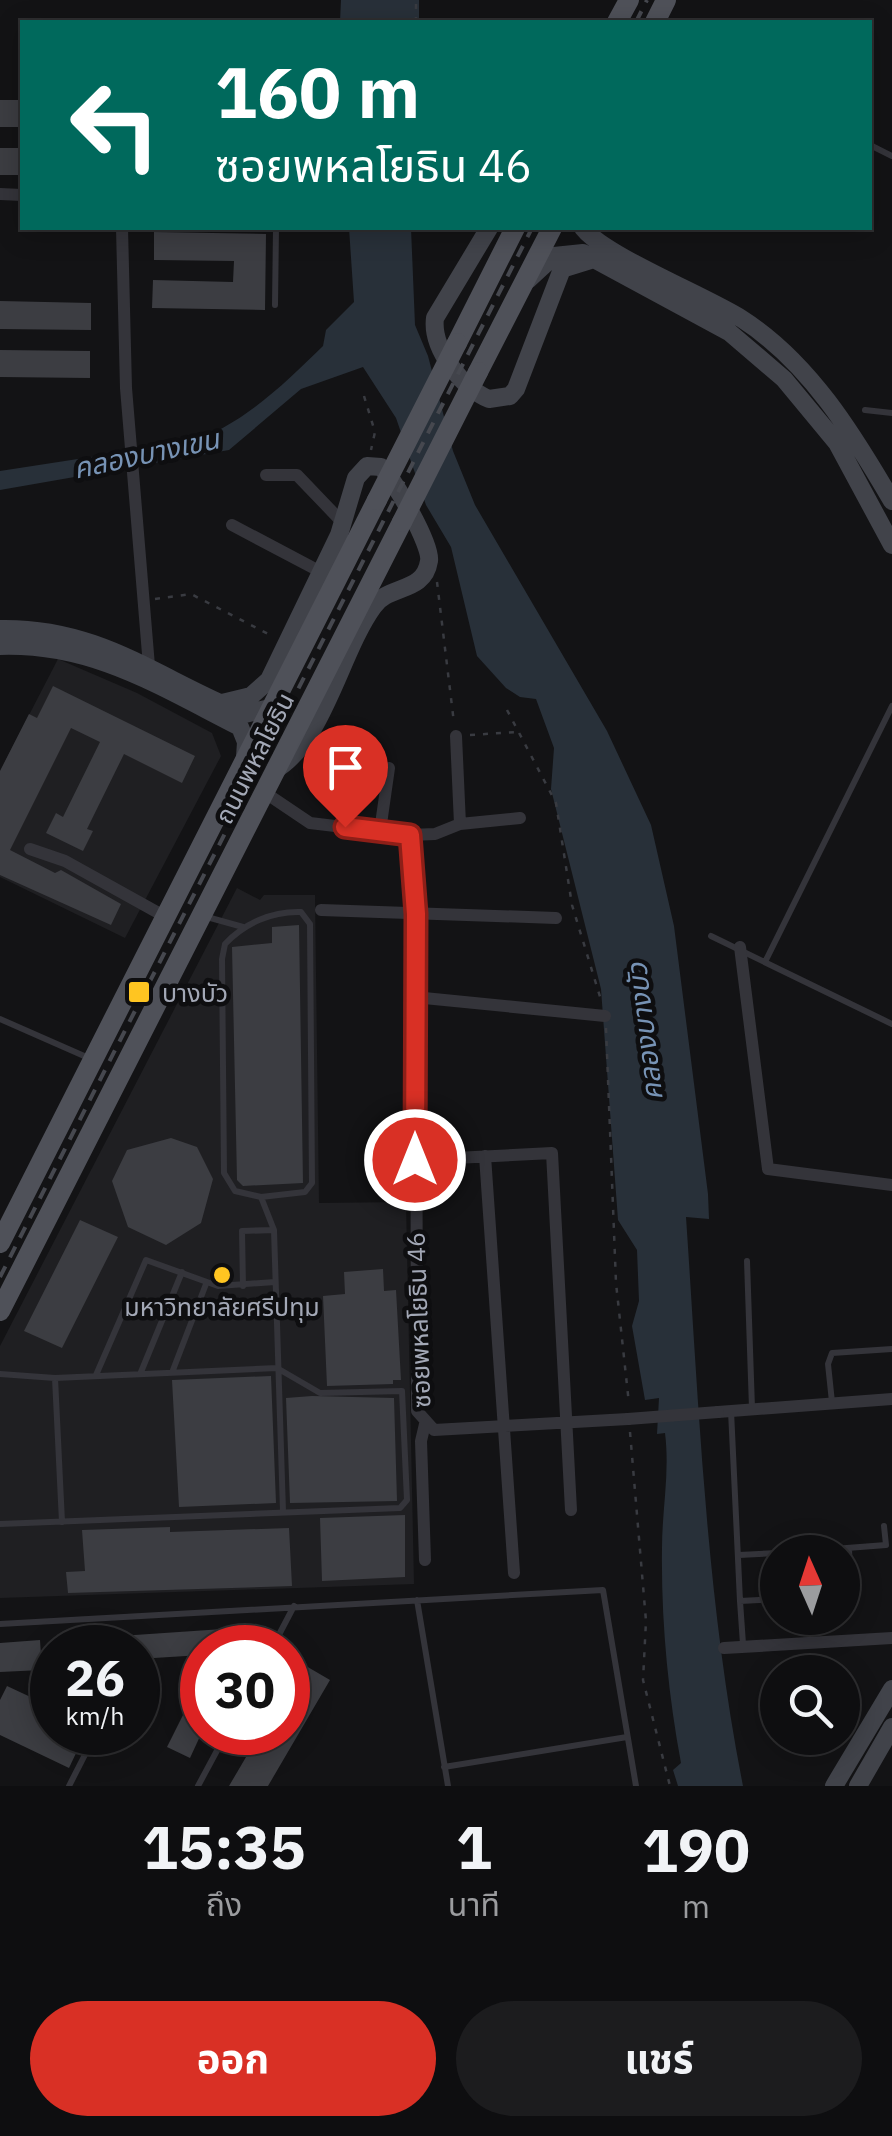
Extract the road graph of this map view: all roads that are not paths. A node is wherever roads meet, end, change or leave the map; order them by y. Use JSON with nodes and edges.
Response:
{"nodes":[{"id":1,"x":122,"y":230,"type":"edge"},
{"id":2,"x":276,"y":230,"type":"edge"},
{"id":3,"x":488,"y":230,"type":"edge"},
{"id":4,"x":514,"y":230,"type":"edge"},
{"id":5,"x":551,"y":230,"type":"edge"},
{"id":6,"x":585,"y":231,"type":"edge"},
{"id":7,"x":584,"y":259,"type":"junction"},
{"id":8,"x":636,"y":271,"type":"junction"},
{"id":9,"x":524,"y":284,"type":"junction"},
{"id":10,"x":276,"y":305,"type":"dead end"},
{"id":11,"x":865,"y":410,"type":"dead end"},
{"id":12,"x":892,"y":413,"type":"edge"},
{"id":13,"x":266,"y":475,"type":"dead end"},
{"id":14,"x":892,"y":501,"type":"edge"},
{"id":15,"x":343,"y":523,"type":"junction"},
{"id":16,"x":232,"y":525,"type":"dead end"},
{"id":17,"x":892,"y":545,"type":"edge"},
{"id":18,"x":321,"y":572,"type":"junction"},
{"id":19,"x":0,"y":629,"type":"edge"},
{"id":20,"x":0,"y":646,"type":"edge"},
{"id":21,"x":125,"y":662,"type":"junction"},
{"id":22,"x":146,"y":672,"type":"junction"},
{"id":23,"x":222,"y":703,"type":"junction"},
{"id":24,"x":892,"y":706,"type":"edge"},
{"id":25,"x":270,"y":708,"type":"junction"},
{"id":26,"x":456,"y":736,"type":"road end"},
{"id":27,"x":245,"y":758,"type":"junction"},
{"id":28,"x":389,"y":768,"type":"dead end"},
{"id":29,"x":276,"y":770,"type":"junction"},
{"id":30,"x":264,"y":792,"type":"junction"},
{"id":31,"x":520,"y":818,"type":"dead end"},
{"id":32,"x":460,"y":824,"type":"junction"},
{"id":33,"x":380,"y":832,"type":"junction"},
{"id":34,"x":410,"y":835,"type":"junction"},
{"id":35,"x":30,"y":849,"type":"dead end"},
{"id":36,"x":320,"y":910,"type":"dead end"},
{"id":37,"x":416,"y":914,"type":"junction"},
{"id":38,"x":202,"y":915,"type":"junction"},
{"id":39,"x":164,"y":916,"type":"junction"},
{"id":40,"x":556,"y":918,"type":"dead end"},
{"id":41,"x":246,"y":928,"type":"junction"},
{"id":42,"x":711,"y":936,"type":"dead end"},
{"id":43,"x":740,"y":948,"type":"junction"},
{"id":44,"x":766,"y":960,"type":"junction"},
{"id":45,"x":414,"y":997,"type":"junction"},
{"id":46,"x":605,"y":1016,"type":"road end"},
{"id":47,"x":0,"y":1020,"type":"edge"},
{"id":48,"x":892,"y":1024,"type":"edge"},
{"id":49,"x":92,"y":1060,"type":"junction"},
{"id":50,"x":485,"y":1156,"type":"junction"},
{"id":51,"x":415,"y":1160,"type":"junction"},
{"id":52,"x":892,"y":1185,"type":"edge"},
{"id":53,"x":261,"y":1197,"type":"junction"},
{"id":54,"x":274,"y":1230,"type":"junction"},
{"id":55,"x":0,"y":1243,"type":"edge"},
{"id":56,"x":747,"y":1261,"type":"dead end"},
{"id":57,"x":182,"y":1272,"type":"junction"},
{"id":58,"x":275,"y":1282,"type":"junction"},
{"id":59,"x":206,"y":1284,"type":"junction"},
{"id":60,"x":243,"y":1286,"type":"junction"},
{"id":61,"x":0,"y":1311,"type":"edge"},
{"id":62,"x":892,"y":1349,"type":"edge"},
{"id":63,"x":278,"y":1368,"type":"junction"},
{"id":64,"x":173,"y":1370,"type":"junction"},
{"id":65,"x":140,"y":1372,"type":"junction"},
{"id":66,"x":0,"y":1374,"type":"edge"},
{"id":67,"x":96,"y":1375,"type":"junction"},
{"id":68,"x":55,"y":1378,"type":"junction"},
{"id":69,"x":892,"y":1399,"type":"edge"},
{"id":70,"x":832,"y":1403,"type":"junction"},
{"id":71,"x":752,"y":1410,"type":"junction"},
{"id":72,"x":724,"y":1412,"type":"junction"},
{"id":73,"x":425,"y":1424,"type":"junction"},
{"id":74,"x":568,"y":1426,"type":"junction"},
{"id":75,"x":502,"y":1428,"type":"junction"},
{"id":76,"x":571,"y":1510,"type":"dead end"},
{"id":77,"x":283,"y":1511,"type":"junction"},
{"id":78,"x":62,"y":1522,"type":"junction"},
{"id":79,"x":0,"y":1524,"type":"edge"},
{"id":80,"x":884,"y":1526,"type":"dead end"},
{"id":81,"x":860,"y":1547,"type":"edge"},
{"id":82,"x":760,"y":1554,"type":"edge"},
{"id":83,"x":738,"y":1555,"type":"junction"},
{"id":84,"x":424,"y":1560,"type":"dead end"},
{"id":85,"x":514,"y":1573,"type":"dead end"},
{"id":86,"x":760,"y":1599,"type":"edge"},
{"id":87,"x":417,"y":1600,"type":"junction"},
{"id":88,"x":740,"y":1601,"type":"junction"},
{"id":89,"x":294,"y":1606,"type":"junction"},
{"id":90,"x":0,"y":1624,"type":"edge"},
{"id":91,"x":284,"y":1625,"type":"edge"},
{"id":92,"x":892,"y":1638,"type":"edge"},
{"id":93,"x":744,"y":1647,"type":"junction"},
{"id":94,"x":724,"y":1648,"type":"dead end"},
{"id":95,"x":892,"y":1688,"type":"edge"},
{"id":96,"x":892,"y":1726,"type":"edge"},
{"id":97,"x":627,"y":1737,"type":"junction"},
{"id":98,"x":85,"y":1755,"type":"edge"},
{"id":99,"x":214,"y":1755,"type":"edge"},
{"id":100,"x":444,"y":1767,"type":"junction"},
{"id":101,"x":69,"y":1786,"type":"edge"},
{"id":102,"x":198,"y":1786,"type":"edge"},
{"id":103,"x":448,"y":1786,"type":"edge"},
{"id":104,"x":636,"y":1786,"type":"edge"},
{"id":105,"x":834,"y":1786,"type":"edge"},
{"id":106,"x":858,"y":1786,"type":"edge"}],
"edges":[{"from":1,"to":22,"type":"street"},
{"from":2,"to":10,"type":"lane"},
{"from":3,"to":7,"type":"main road"},
{"from":4,"to":25,"type":"main road","name":"ถนนพหลโยธิน","bridge":true},
{"from":5,"to":9,"type":"main road","name":"ถนนพหลโยธิน"},
{"from":6,"to":7,"type":"main road"},
{"from":6,"to":8,"type":"main road"},
{"from":7,"to":8,"type":"main road"},
{"from":7,"to":9,"type":"main road"},
{"from":8,"to":14,"type":"main road"},
{"from":8,"to":17,"type":"main road"},
{"from":9,"to":29,"type":"main road","name":"ถนนพหลโยธิน","bridge":true},
{"from":11,"to":12,"type":"lane"},
{"from":13,"to":15,"type":"street"},
{"from":15,"to":18,"type":"main road"},
{"from":15,"to":29,"type":"main road"},
{"from":16,"to":18,"type":"street"},
{"from":18,"to":23,"type":"main road"},
{"from":19,"to":21,"type":"main road"},
{"from":20,"to":21,"type":"main road"},
{"from":21,"to":22,"type":"main road"},
{"from":22,"to":23,"type":"main road"},
{"from":22,"to":27,"type":"main road"},
{"from":23,"to":25,"type":"main road"},
{"from":24,"to":44,"type":"lane"},
{"from":25,"to":27,"type":"main road","name":"ถนนพหลโยธิน"},
{"from":26,"to":32,"type":"street"},
{"from":27,"to":39,"type":"main road","name":"ถนนพหลโยธิน"},
{"from":28,"to":33,"type":"street"},
{"from":29,"to":30,"type":"main road","name":"ถนนพหลโยธิน"},
{"from":30,"to":33,"type":"street"},
{"from":30,"to":38,"type":"main road","name":"ถนนพหลโยธิน"},
{"from":31,"to":32,"type":"street"},
{"from":32,"to":34,"type":"street"},
{"from":33,"to":34,"type":"street"},
{"from":34,"to":37,"type":"street","name":"ซอยพหลโยธิน 46"},
{"from":35,"to":39,"type":"street"},
{"from":36,"to":37,"type":"street"},
{"from":37,"to":40,"type":"street"},
{"from":37,"to":45,"type":"street","name":"ซอยพหลโยธิน 46"},
{"from":38,"to":41,"type":"lane"},
{"from":38,"to":61,"type":"main road","name":"ถนนพหลโยธิน"},
{"from":39,"to":49,"type":"main road","name":"ถนนพหลโยธิน"},
{"from":41,"to":53,"type":"lane"},
{"from":41,"to":53,"type":"lane"},
{"from":42,"to":43,"type":"lane"},
{"from":43,"to":44,"type":"lane"},
{"from":43,"to":52,"type":"street"},
{"from":44,"to":48,"type":"lane"},
{"from":45,"to":46,"type":"street"},
{"from":45,"to":51,"type":"street","name":"ซอยพหลโยธิน 46"},
{"from":47,"to":49,"type":"lane"},
{"from":49,"to":55,"type":"main road","name":"ถนนพหลโยธิน"},
{"from":50,"to":51,"type":"street"},
{"from":50,"to":74,"type":"street"},
{"from":50,"to":75,"type":"street"},
{"from":51,"to":73,"type":"street","name":"ซอยพหลโยธิน 46"},
{"from":53,"to":54,"type":"lane"},
{"from":54,"to":58,"type":"lane"},
{"from":54,"to":60,"type":"lane"},
{"from":56,"to":71,"type":"lane"},
{"from":57,"to":59,"type":"lane"},
{"from":57,"to":65,"type":"lane"},
{"from":57,"to":67,"type":"lane"},
{"from":58,"to":60,"type":"lane"},
{"from":58,"to":63,"type":"lane"},
{"from":59,"to":60,"type":"lane"},
{"from":59,"to":64,"type":"lane"},
{"from":62,"to":70,"type":"lane"},
{"from":63,"to":64,"type":"lane"},
{"from":63,"to":77,"type":"lane"},
{"from":63,"to":77,"type":"lane"},
{"from":64,"to":65,"type":"lane"},
{"from":65,"to":67,"type":"lane"},
{"from":66,"to":68,"type":"lane"},
{"from":67,"to":68,"type":"lane"},
{"from":68,"to":78,"type":"lane"},
{"from":69,"to":70,"type":"street","name":"ซอยพหลโยธิน 46"},
{"from":70,"to":71,"type":"street","name":"ซอยพหลโยธิน 46"},
{"from":71,"to":72,"type":"street","name":"ซอยพหลโยธิน 46"},
{"from":72,"to":74,"type":"street","name":"ซอยพหลโยธิน 46","bridge":true},
{"from":72,"to":83,"type":"lane"},
{"from":73,"to":75,"type":"street","name":"ซอยพหลโยธิน 46"},
{"from":73,"to":84,"type":"street"},
{"from":74,"to":75,"type":"street","name":"ซอยพหลโยธิน 46"},
{"from":74,"to":76,"type":"street"},
{"from":75,"to":85,"type":"street"},
{"from":77,"to":78,"type":"lane"},
{"from":78,"to":79,"type":"lane"},
{"from":80,"to":81,"type":"lane"},
{"from":82,"to":83,"type":"lane"},
{"from":83,"to":88,"type":"lane"},
{"from":86,"to":88,"type":"lane"},
{"from":87,"to":89,"type":"lane"},
{"from":87,"to":97,"type":"lane"},
{"from":87,"to":100,"type":"lane"},
{"from":88,"to":93,"type":"lane"},
{"from":89,"to":90,"type":"lane"},
{"from":89,"to":91,"type":"lane"},
{"from":92,"to":93,"type":"street"},
{"from":93,"to":94,"type":"street"},
{"from":95,"to":105,"type":"main road"},
{"from":96,"to":106,"type":"main road"},
{"from":97,"to":100,"type":"lane"},
{"from":97,"to":104,"type":"lane"},
{"from":98,"to":101,"type":"lane"},
{"from":99,"to":102,"type":"lane"},
{"from":100,"to":103,"type":"lane"}]}
